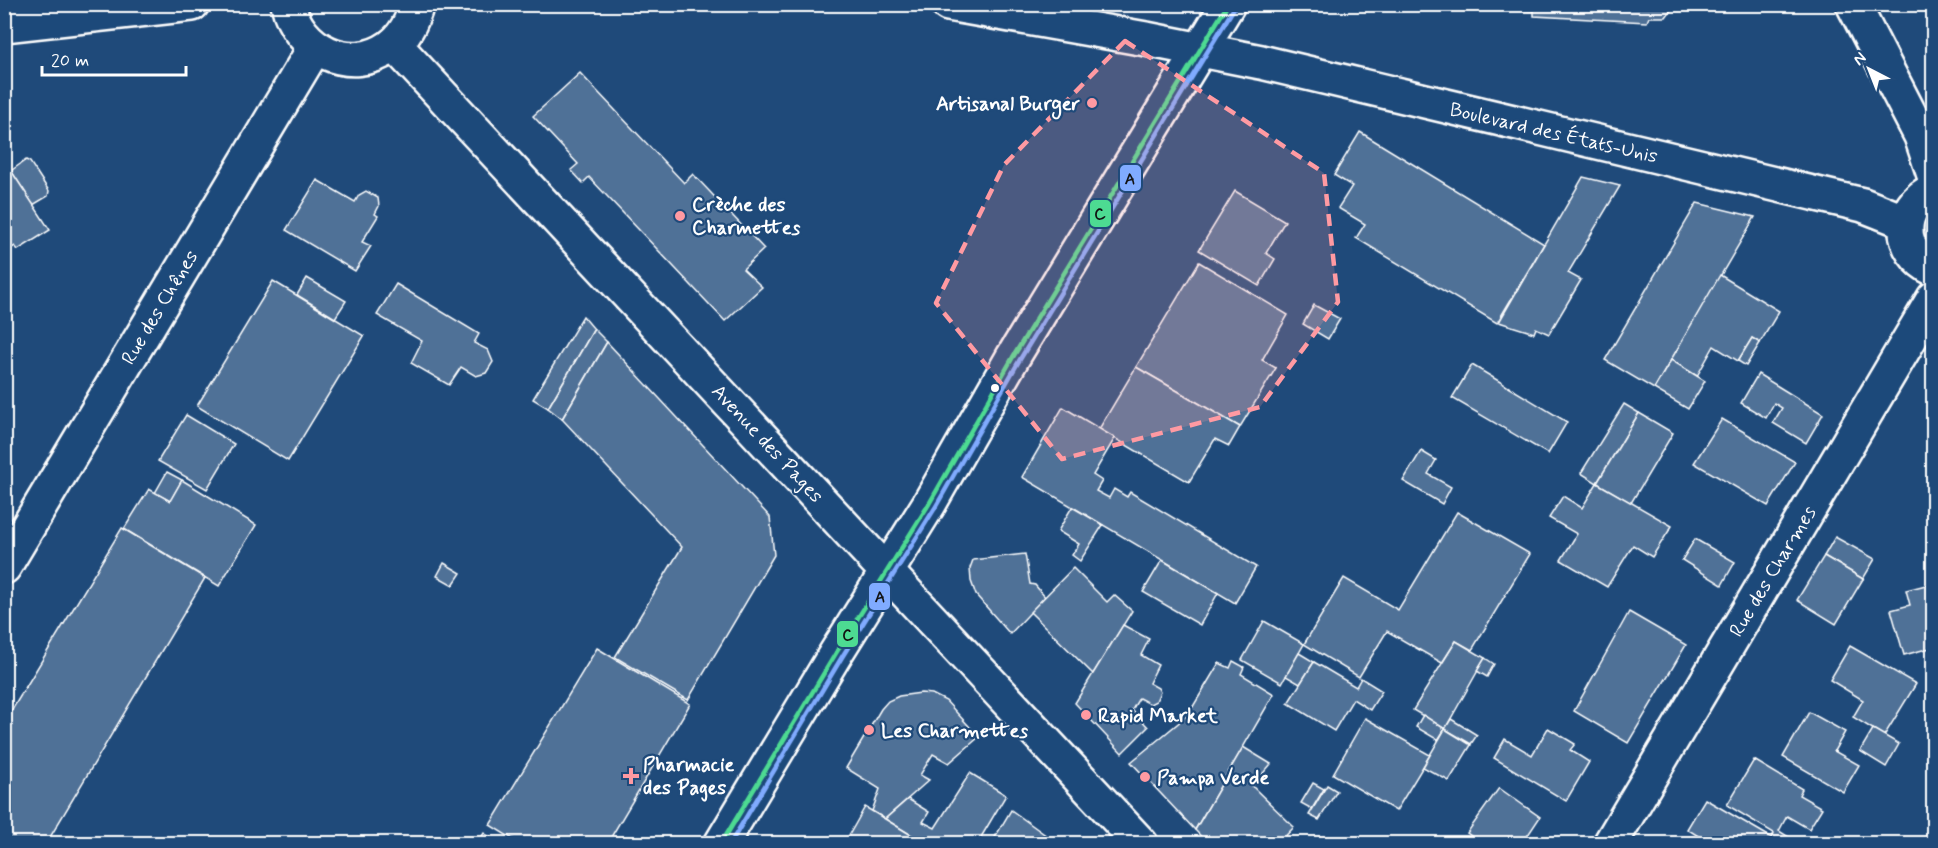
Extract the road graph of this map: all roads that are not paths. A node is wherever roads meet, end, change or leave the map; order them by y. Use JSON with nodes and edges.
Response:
{"nodes":[{"id":1,"x":192,"y":4,"type":"edge"},
{"id":2,"x":288,"y":4,"type":"edge"},
{"id":3,"x":417,"y":4,"type":"edge"},
{"id":4,"x":948,"y":4,"type":"edge"},
{"id":5,"x":1228,"y":4,"type":"edge"},
{"id":6,"x":1853,"y":4,"type":"edge"},
{"id":7,"x":4,"y":24,"type":"edge"},
{"id":8,"x":394,"y":44,"type":"junction"},
{"id":9,"x":315,"y":47,"type":"junction"},
{"id":10,"x":1199,"y":50,"type":"junction"},
{"id":11,"x":1934,"y":175,"type":"edge"},
{"id":12,"x":1934,"y":190,"type":"edge"},
{"id":13,"x":1906,"y":222,"type":"junction"},
{"id":14,"x":1934,"y":269,"type":"edge"},
{"id":15,"x":1934,"y":298,"type":"edge"},
{"id":16,"x":4,"y":567,"type":"edge"},
{"id":17,"x":886,"y":570,"type":"junction"},
{"id":18,"x":721,"y":843,"type":"edge"},
{"id":19,"x":1141,"y":843,"type":"edge"},
{"id":20,"x":1610,"y":843,"type":"edge"}],
"edges":[{"from":1,"to":7,"type":"street"},
{"from":2,"to":9,"type":"street"},
{"from":3,"to":8,"type":"street"},
{"from":4,"to":10,"type":"street","name":"Boulevard des États-Unis"},
{"from":5,"to":10,"type":"street"},
{"from":6,"to":11,"type":"street"},
{"from":8,"to":9,"type":"street"},
{"from":8,"to":17,"type":"street","name":"Avenue des Pages"},
{"from":9,"to":16,"type":"street","name":"Rue des Chênes"},
{"from":10,"to":13,"type":"street","name":"Boulevard des États-Unis"},
{"from":10,"to":17,"type":"street"},
{"from":12,"to":13,"type":"street"},
{"from":13,"to":14,"type":"street"},
{"from":15,"to":20,"type":"street","name":"Rue des Charmes"},
{"from":17,"to":18,"type":"street"},
{"from":17,"to":19,"type":"street","name":"Avenue des Pages"}]}
